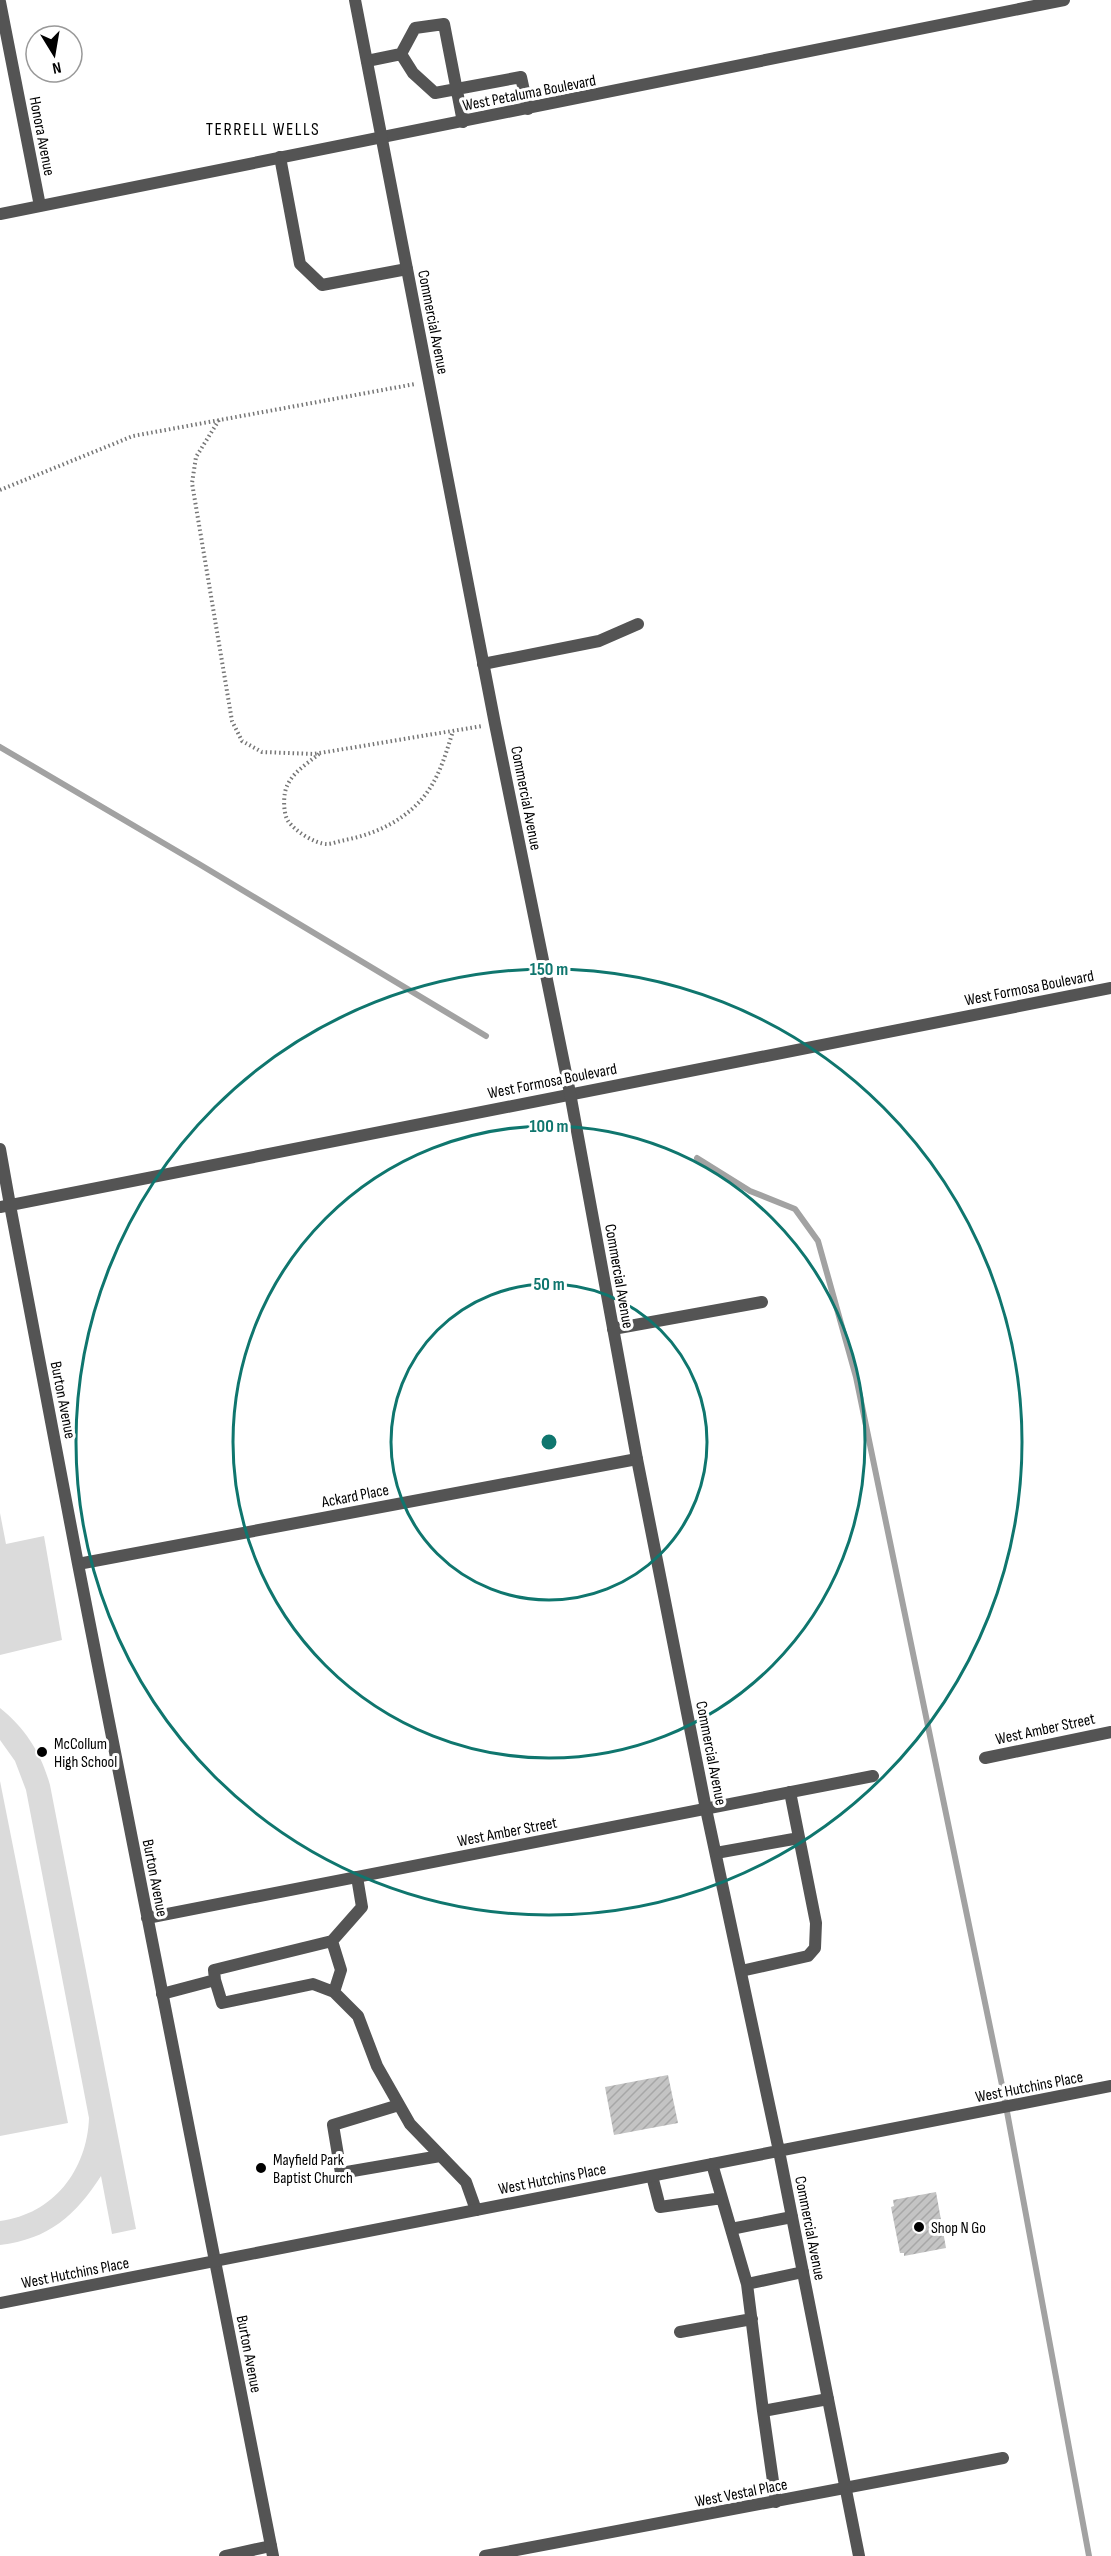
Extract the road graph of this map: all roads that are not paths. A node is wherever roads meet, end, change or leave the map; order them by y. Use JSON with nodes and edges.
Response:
{"nodes":[{"id":1,"x":355,"y":0,"type":"edge"},
{"id":2,"x":1064,"y":0,"type":"edge"},
{"id":3,"x":0,"y":2,"type":"edge"},
{"id":4,"x":401,"y":54,"type":"junction"},
{"id":5,"x":367,"y":61,"type":"junction"},
{"id":6,"x":456,"y":89,"type":"junction"},
{"id":7,"x":528,"y":109,"type":"junction"},
{"id":8,"x":463,"y":122,"type":"junction"},
{"id":9,"x":383,"y":138,"type":"junction"},
{"id":10,"x":280,"y":157,"type":"junction"},
{"id":11,"x":40,"y":206,"type":"junction"},
{"id":12,"x":0,"y":214,"type":"edge"},
{"id":13,"x":407,"y":269,"type":"junction"},
{"id":14,"x":638,"y":624,"type":"dead end"},
{"id":15,"x":483,"y":664,"type":"junction"},
{"id":16,"x":1111,"y":988,"type":"edge"},
{"id":17,"x":570,"y":1093,"type":"junction"},
{"id":18,"x":0,"y":1149,"type":"edge"},
{"id":19,"x":5,"y":1206,"type":"edge"},
{"id":20,"x":762,"y":1302,"type":"dead end"},
{"id":21,"x":613,"y":1329,"type":"junction"},
{"id":22,"x":637,"y":1459,"type":"junction"},
{"id":23,"x":78,"y":1564,"type":"junction"},
{"id":24,"x":1111,"y":1732,"type":"edge"},
{"id":25,"x":985,"y":1758,"type":"dead end"},
{"id":26,"x":873,"y":1776,"type":"dead end"},
{"id":27,"x":790,"y":1792,"type":"junction"},
{"id":28,"x":706,"y":1809,"type":"junction"},
{"id":29,"x":799,"y":1838,"type":"junction"},
{"id":30,"x":716,"y":1853,"type":"junction"},
{"id":31,"x":357,"y":1877,"type":"junction"},
{"id":32,"x":147,"y":1918,"type":"junction"},
{"id":33,"x":332,"y":1941,"type":"junction"},
{"id":34,"x":741,"y":1971,"type":"junction"},
{"id":35,"x":215,"y":1980,"type":"junction"},
{"id":36,"x":334,"y":1992,"type":"junction"},
{"id":37,"x":162,"y":1994,"type":"junction"},
{"id":38,"x":1111,"y":2086,"type":"edge"},
{"id":39,"x":399,"y":2105,"type":"junction"},
{"id":40,"x":779,"y":2151,"type":"junction"},
{"id":41,"x":440,"y":2156,"type":"junction"},
{"id":42,"x":712,"y":2164,"type":"junction"},
{"id":43,"x":652,"y":2176,"type":"junction"},
{"id":44,"x":722,"y":2198,"type":"junction"},
{"id":45,"x":476,"y":2210,"type":"junction"},
{"id":46,"x":792,"y":2217,"type":"junction"},
{"id":47,"x":731,"y":2229,"type":"junction"},
{"id":48,"x":215,"y":2261,"type":"junction"},
{"id":49,"x":803,"y":2272,"type":"junction"},
{"id":50,"x":747,"y":2284,"type":"junction"},
{"id":51,"x":0,"y":2303,"type":"edge"},
{"id":52,"x":752,"y":2319,"type":"junction"},
{"id":53,"x":680,"y":2332,"type":"dead end"},
{"id":54,"x":828,"y":2399,"type":"junction"},
{"id":55,"x":763,"y":2411,"type":"junction"},
{"id":56,"x":1003,"y":2458,"type":"dead end"},
{"id":57,"x":846,"y":2489,"type":"junction"},
{"id":58,"x":776,"y":2502,"type":"junction"},
{"id":59,"x":272,"y":2551,"type":"edge"},
{"id":60,"x":225,"y":2556,"type":"edge"},
{"id":61,"x":485,"y":2556,"type":"edge"},
{"id":62,"x":859,"y":2556,"type":"edge"}],
"edges":[{"from":1,"to":5,"type":"street","name":"Commercial Avenue"},
{"from":2,"to":7,"type":"street","name":"West Petaluma Boulevard"},
{"from":3,"to":11,"type":"street","name":"Honora Avenue"},
{"from":4,"to":5,"type":"street"},
{"from":4,"to":6,"type":"street"},
{"from":4,"to":6,"type":"street"},
{"from":5,"to":9,"type":"street","name":"Commercial Avenue"},
{"from":6,"to":7,"type":"street"},
{"from":6,"to":8,"type":"street"},
{"from":7,"to":8,"type":"street","name":"West Petaluma Boulevard"},
{"from":8,"to":9,"type":"street","name":"West Petaluma Boulevard"},
{"from":9,"to":10,"type":"street","name":"West Petaluma Boulevard"},
{"from":9,"to":13,"type":"street","name":"Commercial Avenue"},
{"from":10,"to":11,"type":"street","name":"West Petaluma Boulevard"},
{"from":10,"to":13,"type":"street"},
{"from":11,"to":12,"type":"street","name":"West Petaluma Boulevard"},
{"from":13,"to":15,"type":"street","name":"Commercial Avenue"},
{"from":14,"to":15,"type":"street"},
{"from":15,"to":17,"type":"street","name":"Commercial Avenue"},
{"from":16,"to":17,"type":"street","name":"West Formosa Boulevard"},
{"from":17,"to":19,"type":"street","name":"West Formosa Boulevard"},
{"from":17,"to":21,"type":"street","name":"Commercial Avenue"},
{"from":18,"to":19,"type":"street","name":"Burton Avenue"},
{"from":19,"to":23,"type":"street","name":"Burton Avenue"},
{"from":20,"to":21,"type":"street"},
{"from":21,"to":22,"type":"street","name":"Commercial Avenue"},
{"from":22,"to":23,"type":"street","name":"Ackard Place"},
{"from":22,"to":28,"type":"street","name":"Commercial Avenue"},
{"from":23,"to":32,"type":"street","name":"Burton Avenue"},
{"from":24,"to":25,"type":"street","name":"West Amber Street"},
{"from":26,"to":27,"type":"street","name":"West Amber Street"},
{"from":27,"to":28,"type":"street","name":"West Amber Street"},
{"from":27,"to":29,"type":"street"},
{"from":28,"to":30,"type":"street","name":"Commercial Avenue"},
{"from":28,"to":31,"type":"street","name":"West Amber Street"},
{"from":29,"to":30,"type":"street"},
{"from":29,"to":34,"type":"street"},
{"from":30,"to":34,"type":"street","name":"Commercial Avenue"},
{"from":31,"to":32,"type":"street","name":"West Amber Street"},
{"from":31,"to":33,"type":"street"},
{"from":32,"to":37,"type":"street","name":"Burton Avenue"},
{"from":33,"to":35,"type":"street"},
{"from":33,"to":36,"type":"street"},
{"from":34,"to":40,"type":"street","name":"Commercial Avenue"},
{"from":35,"to":36,"type":"street"},
{"from":35,"to":37,"type":"street"},
{"from":36,"to":39,"type":"street"},
{"from":37,"to":48,"type":"street","name":"Burton Avenue"},
{"from":38,"to":40,"type":"street","name":"West Hutchins Place"},
{"from":39,"to":41,"type":"street"},
{"from":39,"to":41,"type":"street"},
{"from":40,"to":42,"type":"street","name":"West Hutchins Place"},
{"from":40,"to":46,"type":"street","name":"Commercial Avenue"},
{"from":41,"to":45,"type":"street"},
{"from":42,"to":43,"type":"street","name":"West Hutchins Place"},
{"from":42,"to":44,"type":"street"},
{"from":43,"to":44,"type":"street"},
{"from":43,"to":45,"type":"street","name":"West Hutchins Place"},
{"from":44,"to":47,"type":"street"},
{"from":45,"to":48,"type":"street","name":"West Hutchins Place"},
{"from":46,"to":47,"type":"street"},
{"from":46,"to":49,"type":"street","name":"Commercial Avenue"},
{"from":47,"to":50,"type":"street"},
{"from":48,"to":51,"type":"street","name":"West Hutchins Place"},
{"from":48,"to":59,"type":"street","name":"Burton Avenue"},
{"from":49,"to":50,"type":"street"},
{"from":49,"to":54,"type":"street","name":"Commercial Avenue"},
{"from":50,"to":52,"type":"street"},
{"from":52,"to":53,"type":"street"},
{"from":52,"to":55,"type":"street"},
{"from":54,"to":55,"type":"street"},
{"from":54,"to":57,"type":"street","name":"Commercial Avenue"},
{"from":55,"to":58,"type":"street"},
{"from":56,"to":57,"type":"street","name":"West Vestal Place"},
{"from":57,"to":58,"type":"street","name":"West Vestal Place"},
{"from":57,"to":62,"type":"street","name":"Commercial Avenue"},
{"from":58,"to":61,"type":"street","name":"West Vestal Place"},
{"from":59,"to":60,"type":"street"}]}
